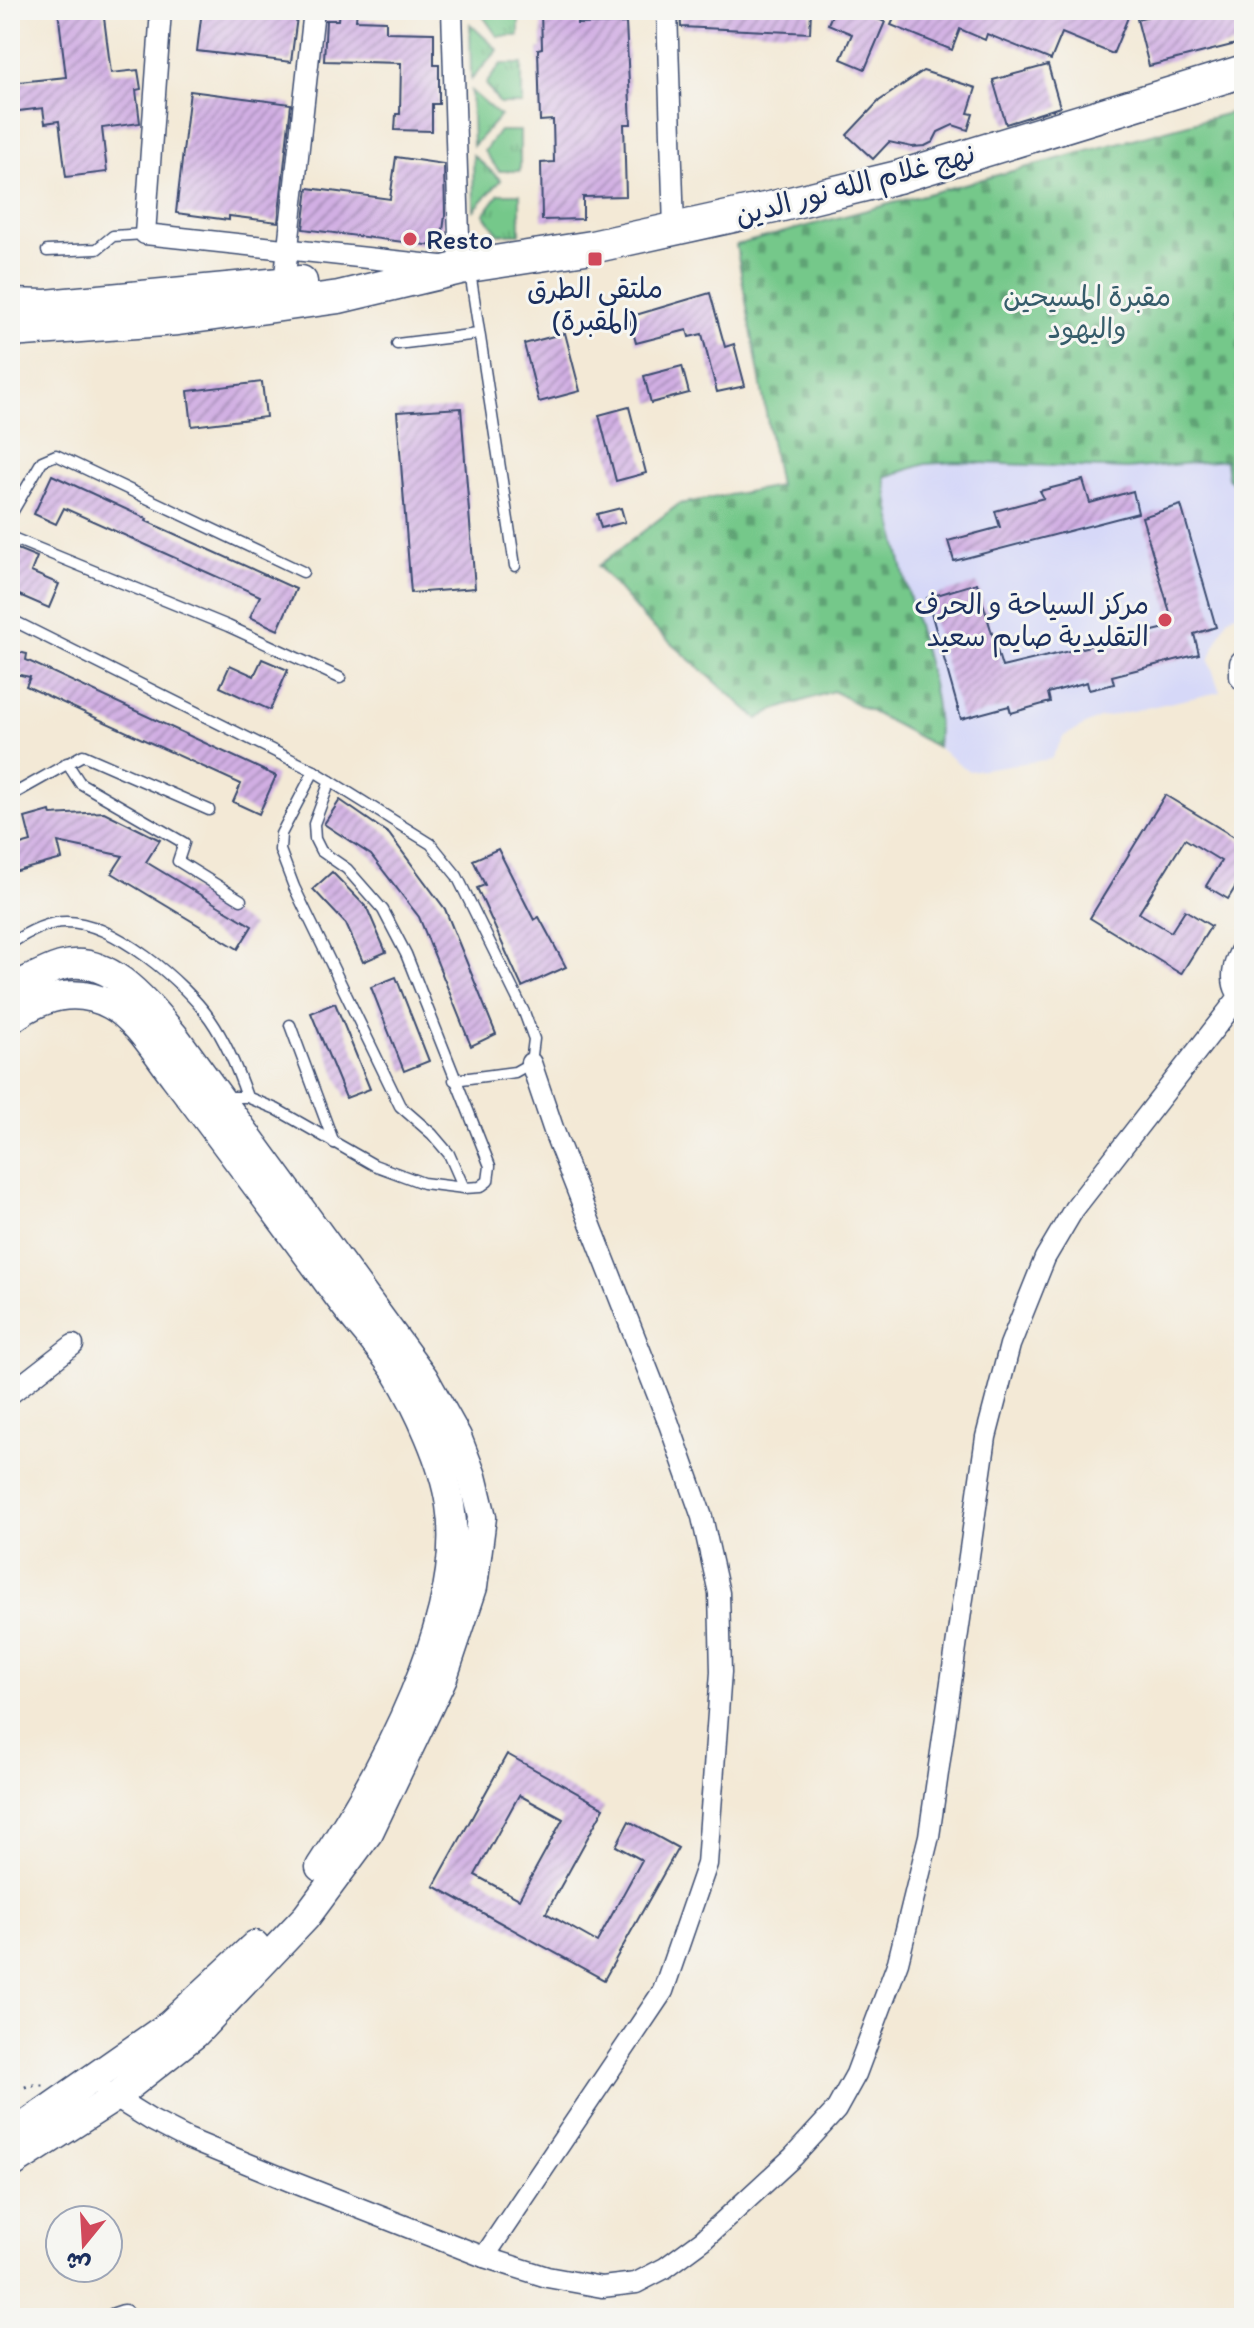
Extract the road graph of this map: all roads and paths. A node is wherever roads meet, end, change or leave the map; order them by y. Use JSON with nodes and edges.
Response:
{"nodes":[{"id":1,"x":161,"y":10,"type":"edge"},
{"id":2,"x":314,"y":10,"type":"edge"},
{"id":3,"x":452,"y":10,"type":"edge"},
{"id":4,"x":667,"y":10,"type":"edge"},
{"id":5,"x":1244,"y":71,"type":"edge"},
{"id":6,"x":674,"y":229,"type":"junction"},
{"id":7,"x":145,"y":234,"type":"junction"},
{"id":8,"x":287,"y":248,"type":"junction"},
{"id":9,"x":47,"y":251,"type":"dead end"},
{"id":10,"x":464,"y":267,"type":"junction"},
{"id":11,"x":284,"y":294,"type":"junction"},
{"id":12,"x":10,"y":305,"type":"edge"},
{"id":13,"x":10,"y":331,"type":"edge"},
{"id":14,"x":478,"y":334,"type":"junction"},
{"id":15,"x":397,"y":344,"type":"dead end"},
{"id":16,"x":10,"y":516,"type":"edge"},
{"id":17,"x":10,"y":537,"type":"edge"},
{"id":18,"x":515,"y":566,"type":"dead end"},
{"id":19,"x":303,"y":572,"type":"dead end"},
{"id":20,"x":10,"y":619,"type":"edge"},
{"id":21,"x":1244,"y":664,"type":"edge"},
{"id":22,"x":1244,"y":676,"type":"edge"},
{"id":23,"x":340,"y":678,"type":"dead end"},
{"id":24,"x":67,"y":763,"type":"junction"},
{"id":25,"x":314,"y":771,"type":"junction"},
{"id":26,"x":330,"y":781,"type":"junction"},
{"id":27,"x":10,"y":796,"type":"edge"},
{"id":28,"x":209,"y":810,"type":"dead end"},
{"id":29,"x":241,"y":900,"type":"dead end"},
{"id":30,"x":10,"y":944,"type":"edge"},
{"id":31,"x":1244,"y":945,"type":"edge"},
{"id":32,"x":10,"y":989,"type":"edge"},
{"id":33,"x":1242,"y":998,"type":"edge"},
{"id":34,"x":10,"y":1020,"type":"edge"},
{"id":35,"x":290,"y":1025,"type":"dead end"},
{"id":36,"x":531,"y":1063,"type":"junction"},
{"id":37,"x":454,"y":1080,"type":"junction"},
{"id":38,"x":247,"y":1097,"type":"junction"},
{"id":39,"x":218,"y":1098,"type":"junction"},
{"id":40,"x":334,"y":1143,"type":"junction"},
{"id":41,"x":464,"y":1188,"type":"junction"},
{"id":42,"x":73,"y":1345,"type":"dead end"},
{"id":43,"x":10,"y":1394,"type":"edge"},
{"id":44,"x":90,"y":2080,"type":"junction"},
{"id":45,"x":114,"y":2098,"type":"junction"},
{"id":46,"x":10,"y":2136,"type":"edge"},
{"id":47,"x":10,"y":2165,"type":"edge"},
{"id":48,"x":484,"y":2257,"type":"junction"},
{"id":49,"x":115,"y":2318,"type":"edge"},
{"id":50,"x":125,"y":2318,"type":"edge"}],
"edges":[{"from":1,"to":7,"type":"street"},
{"from":2,"to":8,"type":"street"},
{"from":3,"to":10,"type":"street"},
{"from":4,"to":6,"type":"street"},
{"from":5,"to":6,"type":"main road","name":"نهج غلام الله نور الدين"},
{"from":6,"to":10,"type":"main road","name":"نهج غلام الله نور الدين"},
{"from":7,"to":8,"type":"street"},
{"from":7,"to":9,"type":"lane"},
{"from":8,"to":10,"type":"street"},
{"from":8,"to":11,"type":"street"},
{"from":10,"to":11,"type":"main road","name":"نهج غلام الله نور الدين"},
{"from":10,"to":14,"type":"lane"},
{"from":11,"to":12,"type":"main road"},
{"from":11,"to":13,"type":"main road"},
{"from":14,"to":15,"type":"lane"},
{"from":14,"to":18,"type":"lane"},
{"from":16,"to":19,"type":"lane"},
{"from":17,"to":23,"type":"lane"},
{"from":20,"to":25,"type":"lane"},
{"from":21,"to":22,"type":"street"},
{"from":24,"to":27,"type":"lane"},
{"from":24,"to":28,"type":"lane"},
{"from":24,"to":29,"type":"lane"},
{"from":25,"to":26,"type":"lane"},
{"from":25,"to":41,"type":"lane"},
{"from":26,"to":36,"type":"lane"},
{"from":26,"to":37,"type":"lane"},
{"from":30,"to":38,"type":"lane"},
{"from":31,"to":33,"type":"street"},
{"from":32,"to":39,"type":"street"},
{"from":33,"to":48,"type":"street"},
{"from":34,"to":44,"type":"street"},
{"from":35,"to":40,"type":"lane"},
{"from":36,"to":37,"type":"lane"},
{"from":36,"to":48,"type":"street"},
{"from":37,"to":41,"type":"lane"},
{"from":38,"to":39,"type":"lane"},
{"from":38,"to":40,"type":"lane"},
{"from":39,"to":45,"type":"street"},
{"from":40,"to":41,"type":"lane"},
{"from":42,"to":43,"type":"street"},
{"from":44,"to":45,"type":"street"},
{"from":44,"to":46,"type":"street"},
{"from":45,"to":47,"type":"street"},
{"from":45,"to":48,"type":"street"},
{"from":49,"to":50,"type":"street"}]}
